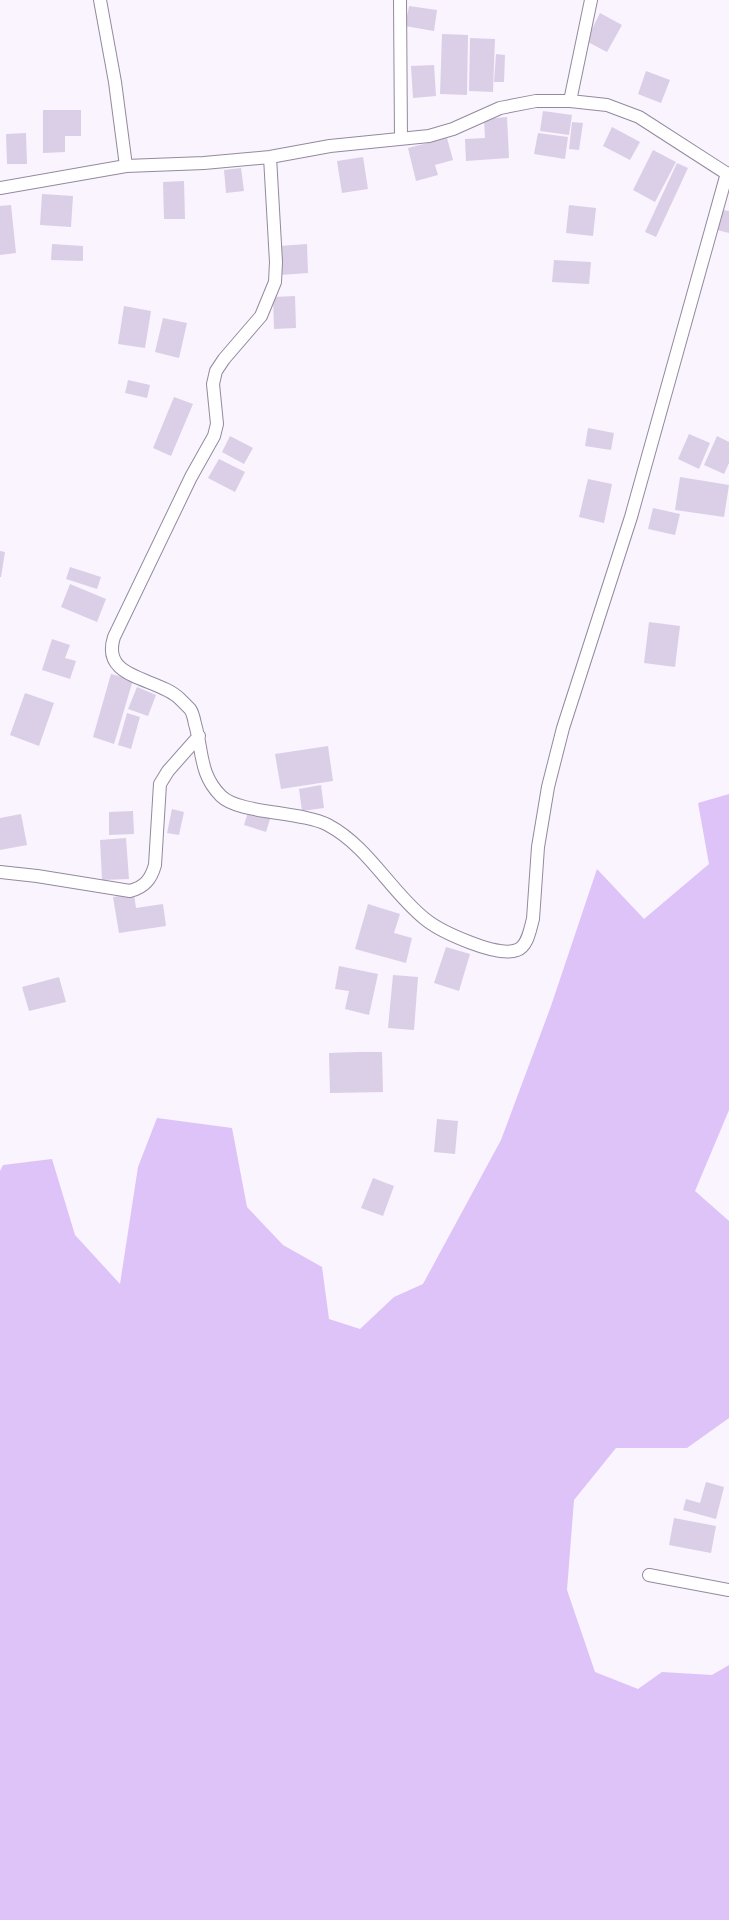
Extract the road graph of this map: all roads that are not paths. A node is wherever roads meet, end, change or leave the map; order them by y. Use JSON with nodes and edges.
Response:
{"nodes":[{"id":1,"x":100,"y":0,"type":"edge"},
{"id":2,"x":400,"y":0,"type":"edge"},
{"id":3,"x":591,"y":0,"type":"edge"},
{"id":4,"x":570,"y":101,"type":"junction"},
{"id":5,"x":401,"y":139,"type":"junction"},
{"id":6,"x":270,"y":157,"type":"junction"},
{"id":7,"x":126,"y":166,"type":"junction"},
{"id":8,"x":728,"y":174,"type":"edge"},
{"id":9,"x":0,"y":188,"type":"edge"},
{"id":10,"x":199,"y":736,"type":"junction"},
{"id":11,"x":0,"y":872,"type":"edge"},
{"id":12,"x":649,"y":1575,"type":"dead end"},
{"id":13,"x":729,"y":1590,"type":"edge"}],
"edges":[{"from":1,"to":7,"type":"street"},
{"from":2,"to":5,"type":"street"},
{"from":3,"to":4,"type":"street"},
{"from":4,"to":5,"type":"street"},
{"from":4,"to":8,"type":"street"},
{"from":5,"to":6,"type":"street"},
{"from":6,"to":7,"type":"street"},
{"from":6,"to":10,"type":"street"},
{"from":7,"to":9,"type":"street"},
{"from":8,"to":10,"type":"street"},
{"from":10,"to":11,"type":"street"},
{"from":12,"to":13,"type":"street"}]}
